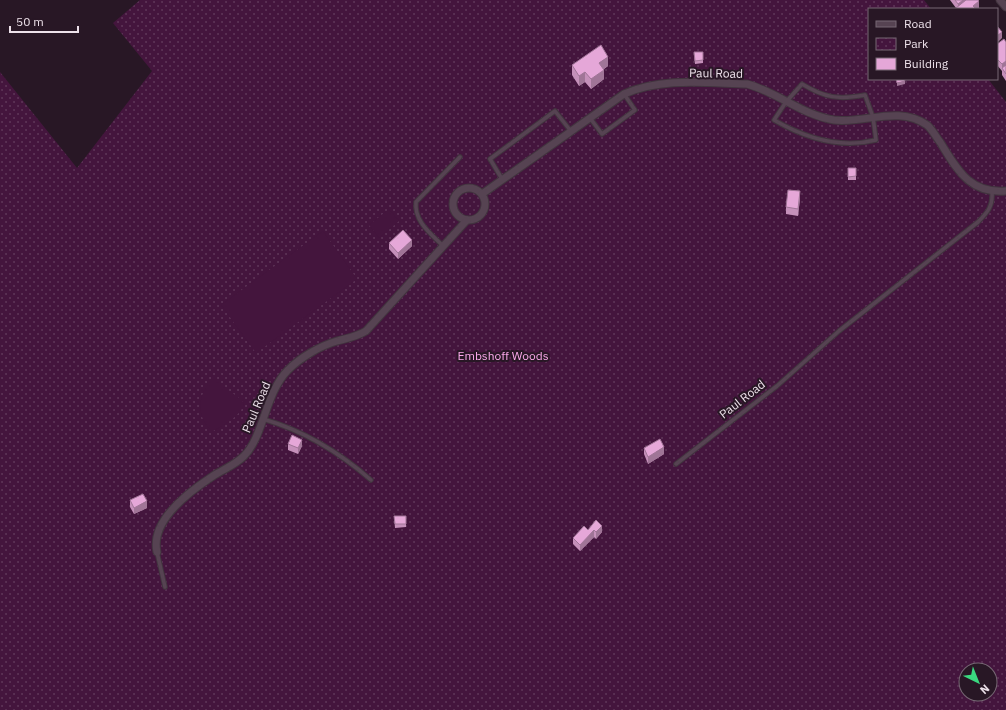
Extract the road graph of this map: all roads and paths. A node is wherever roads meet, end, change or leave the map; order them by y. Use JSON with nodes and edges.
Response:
{"nodes":[{"id":1,"x":1000,"y":0,"type":"edge"},
{"id":2,"x":1006,"y":7,"type":"edge"},
{"id":3,"x":624,"y":94,"type":"junction"},
{"id":4,"x":786,"y":102,"type":"junction"},
{"id":5,"x":589,"y":117,"type":"junction"},
{"id":6,"x":873,"y":117,"type":"junction"},
{"id":7,"x":570,"y":130,"type":"junction"},
{"id":8,"x":460,"y":157,"type":"dead end"},
{"id":9,"x":502,"y":179,"type":"junction"},
{"id":10,"x":1006,"y":191,"type":"edge"},
{"id":11,"x":992,"y":192,"type":"junction"},
{"id":12,"x":482,"y":194,"type":"junction"},
{"id":13,"x":467,"y":220,"type":"junction"},
{"id":14,"x":442,"y":246,"type":"junction"},
{"id":15,"x":262,"y":419,"type":"junction"},
{"id":16,"x":676,"y":464,"type":"dead end"},
{"id":17,"x":371,"y":480,"type":"dead end"},
{"id":18,"x":157,"y":552,"type":"joint"},
{"id":19,"x":165,"y":587,"type":"dead end"}],
"edges":[{"from":1,"to":2,"type":"street"},
{"from":3,"to":4,"type":"street","name":"Paul Road"},
{"from":3,"to":5,"type":"street","name":"Paul Road"},
{"from":3,"to":5,"type":"lane"},
{"from":4,"to":6,"type":"street","name":"Paul Road"},
{"from":4,"to":6,"type":"lane"},
{"from":4,"to":6,"type":"lane"},
{"from":5,"to":7,"type":"street","name":"Paul Road"},
{"from":6,"to":11,"type":"street","name":"Paul Road"},
{"from":7,"to":9,"type":"street","name":"Paul Road"},
{"from":7,"to":9,"type":"lane"},
{"from":8,"to":14,"type":"lane"},
{"from":9,"to":12,"type":"street","name":"Paul Road"},
{"from":10,"to":11,"type":"street"},
{"from":11,"to":16,"type":"lane","name":"Paul Road"},
{"from":12,"to":13,"type":"street","name":"Paul Road"},
{"from":12,"to":13,"type":"street"},
{"from":13,"to":14,"type":"street","name":"Paul Road"},
{"from":14,"to":15,"type":"street","name":"Paul Road"},
{"from":15,"to":17,"type":"lane"},
{"from":15,"to":18,"type":"street","name":"Paul Road"},
{"from":18,"to":19,"type":"lane"}]}
